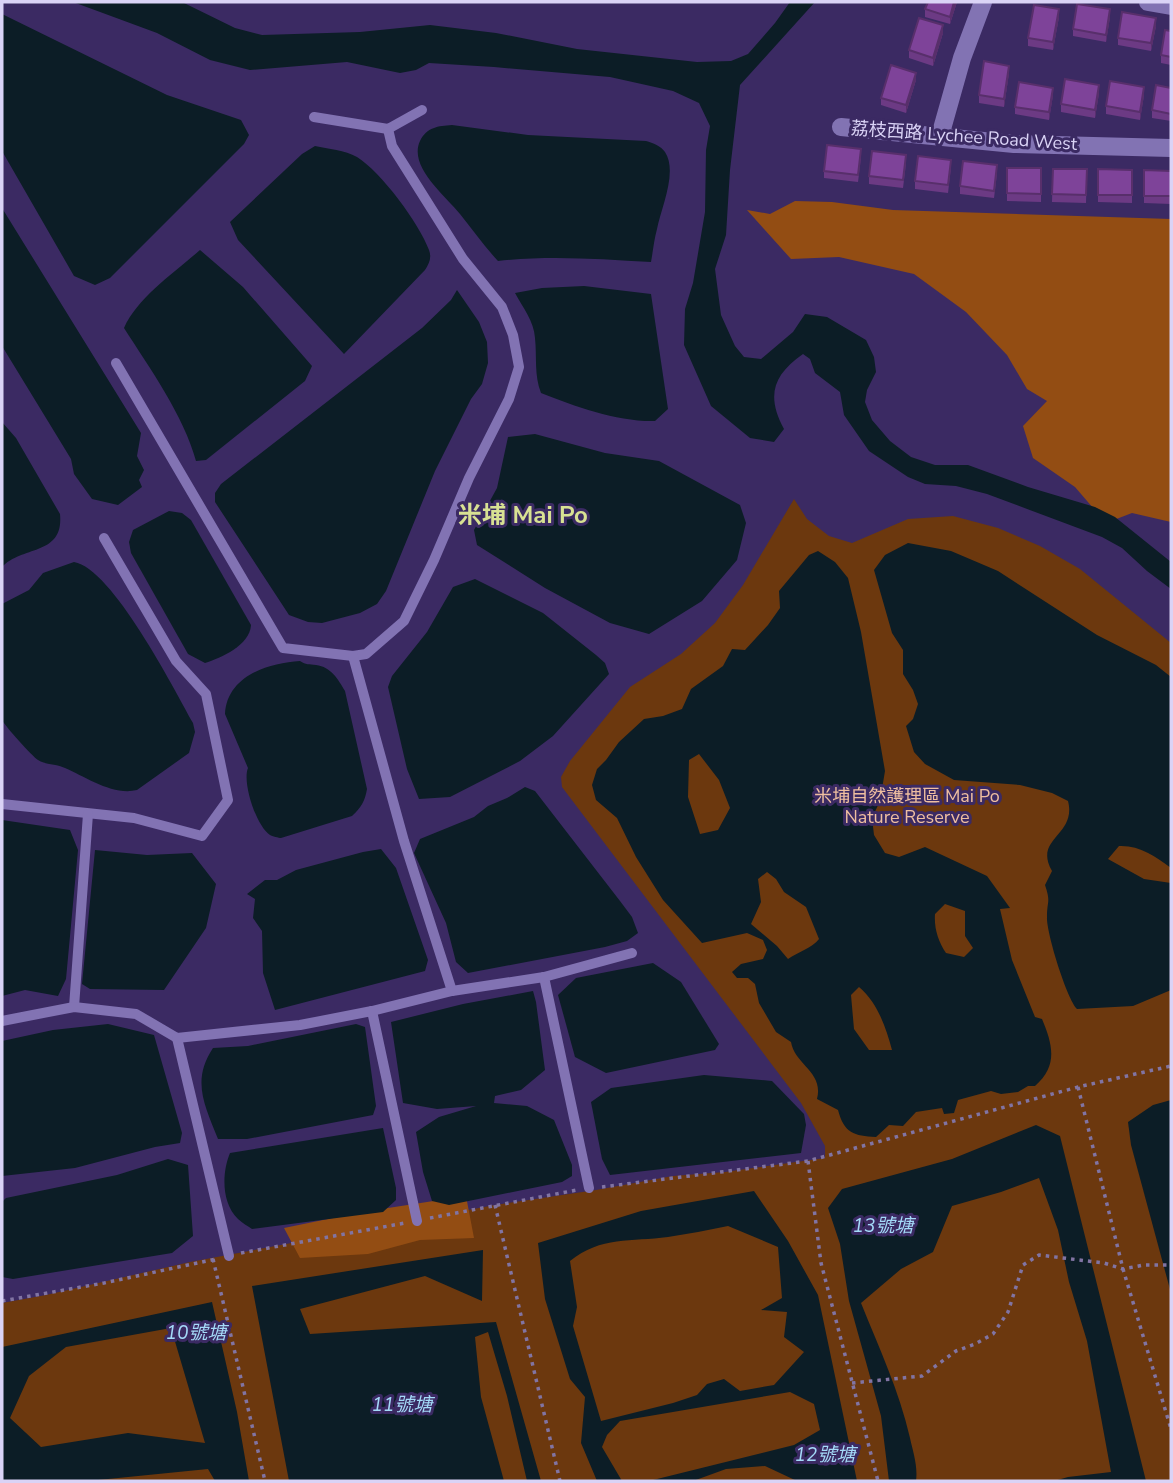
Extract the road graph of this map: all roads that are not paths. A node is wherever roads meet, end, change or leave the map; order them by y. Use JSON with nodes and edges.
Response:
{"nodes":[{"id":1,"x":983,"y":2,"type":"edge"},
{"id":2,"x":1147,"y":2,"type":"edge"},
{"id":3,"x":1171,"y":6,"type":"edge"},
{"id":4,"x":422,"y":110,"type":"dead end"},
{"id":5,"x":314,"y":117,"type":"dead end"},
{"id":6,"x":842,"y":127,"type":"dead end"},
{"id":7,"x":388,"y":129,"type":"junction"},
{"id":8,"x":940,"y":136,"type":"junction"},
{"id":9,"x":1171,"y":148,"type":"edge"},
{"id":10,"x":116,"y":363,"type":"dead end"},
{"id":11,"x":104,"y":538,"type":"dead end"},
{"id":12,"x":353,"y":656,"type":"junction"},
{"id":13,"x":2,"y":804,"type":"edge"},
{"id":14,"x":88,"y":814,"type":"junction"},
{"id":15,"x":632,"y":953,"type":"dead end"},
{"id":16,"x":544,"y":977,"type":"junction"},
{"id":17,"x":452,"y":991,"type":"junction"},
{"id":18,"x":74,"y":1007,"type":"junction"},
{"id":19,"x":372,"y":1011,"type":"junction"},
{"id":20,"x":2,"y":1021,"type":"edge"},
{"id":21,"x":177,"y":1038,"type":"junction"},
{"id":22,"x":589,"y":1188,"type":"dead end"},
{"id":23,"x":417,"y":1221,"type":"dead end"},
{"id":24,"x":229,"y":1256,"type":"dead end"}],
"edges":[{"from":1,"to":8,"type":"street"},
{"from":2,"to":3,"type":"street"},
{"from":4,"to":7,"type":"lane"},
{"from":5,"to":7,"type":"lane"},
{"from":6,"to":8,"type":"street","name":"荔枝西路 Lychee Road West"},
{"from":7,"to":12,"type":"lane"},
{"from":8,"to":9,"type":"street","name":"荔枝西路 Lychee Road West"},
{"from":10,"to":12,"type":"lane"},
{"from":11,"to":14,"type":"lane"},
{"from":12,"to":17,"type":"lane"},
{"from":13,"to":14,"type":"lane"},
{"from":14,"to":18,"type":"lane"},
{"from":15,"to":16,"type":"lane"},
{"from":16,"to":17,"type":"lane"},
{"from":16,"to":22,"type":"lane"},
{"from":17,"to":19,"type":"lane"},
{"from":18,"to":20,"type":"lane"},
{"from":18,"to":21,"type":"lane"},
{"from":19,"to":21,"type":"lane"},
{"from":19,"to":23,"type":"lane"},
{"from":21,"to":24,"type":"lane"}]}
